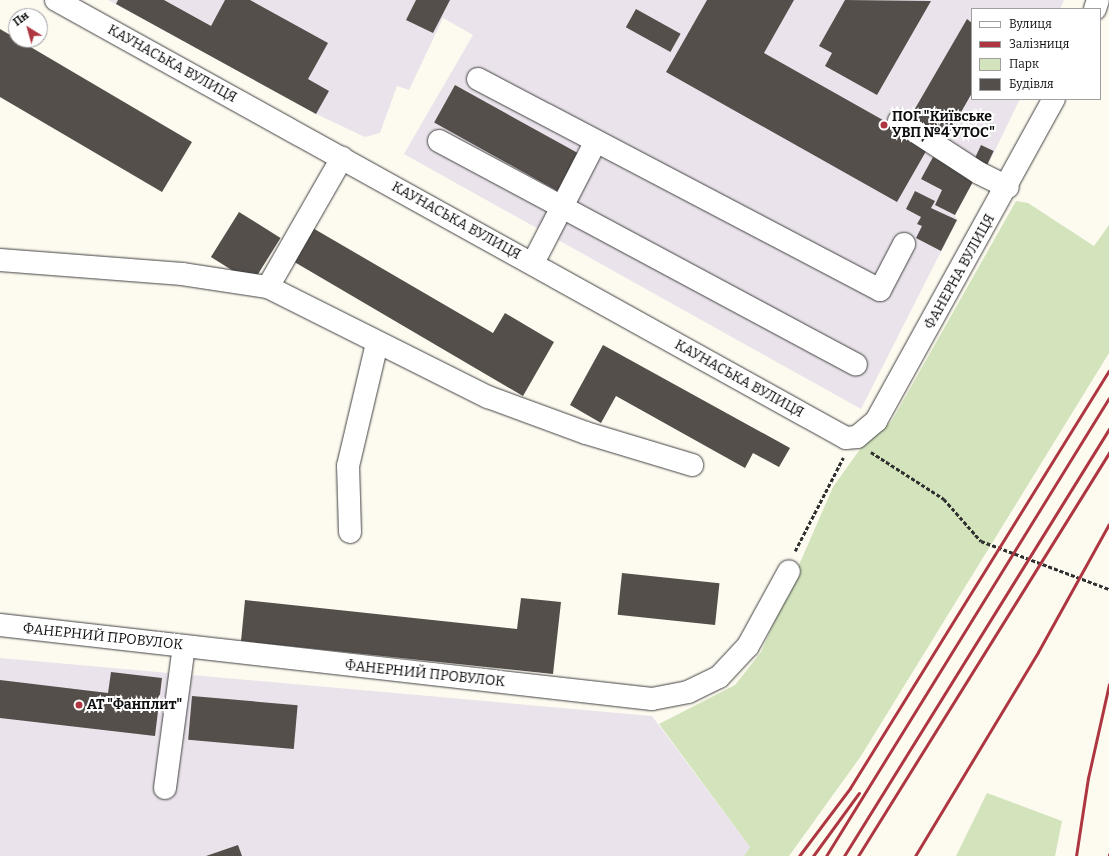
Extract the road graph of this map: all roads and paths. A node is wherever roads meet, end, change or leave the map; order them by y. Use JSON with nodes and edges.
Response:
{"nodes":[{"id":1,"x":56,"y":0,"type":"edge"},
{"id":2,"x":478,"y":79,"type":"dead end"},
{"id":3,"x":1053,"y":100,"type":"edge"},
{"id":4,"x":899,"y":121,"type":"dead end"},
{"id":5,"x":928,"y":130,"type":"dead end"},
{"id":6,"x":439,"y":141,"type":"dead end"},
{"id":7,"x":596,"y":141,"type":"junction"},
{"id":8,"x":921,"y":141,"type":"dead end"},
{"id":9,"x":342,"y":158,"type":"junction"},
{"id":10,"x":1008,"y":187,"type":"junction"},
{"id":11,"x":563,"y":208,"type":"junction"},
{"id":12,"x":904,"y":244,"type":"dead end"},
{"id":13,"x":0,"y":260,"type":"edge"},
{"id":14,"x":534,"y":263,"type":"junction"},
{"id":15,"x":268,"y":287,"type":"junction"},
{"id":16,"x":377,"y":343,"type":"junction"},
{"id":17,"x":856,"y":365,"type":"dead end"},
{"id":18,"x":857,"y":437,"type":"junction"},
{"id":19,"x":692,"y":465,"type":"dead end"},
{"id":20,"x":350,"y":532,"type":"dead end"},
{"id":21,"x":789,"y":571,"type":"joint"},
{"id":22,"x":1109,"y":589,"type":"edge"},
{"id":23,"x":0,"y":625,"type":"edge"},
{"id":24,"x":184,"y":646,"type":"junction"},
{"id":25,"x":165,"y":788,"type":"dead end"}],
"edges":[{"from":1,"to":9,"type":"street","name":"КАУНАСЬКА ВУЛИЦЯ"},
{"from":2,"to":7,"type":"street"},
{"from":3,"to":10,"type":"street","name":"ФАНЕРНА ВУЛИЦЯ"},
{"from":4,"to":10,"type":"street"},
{"from":5,"to":8,"type":"path","bridge":true},
{"from":6,"to":11,"type":"street"},
{"from":7,"to":11,"type":"street"},
{"from":7,"to":12,"type":"street"},
{"from":9,"to":14,"type":"street","name":"КАУНАСЬКА ВУЛИЦЯ"},
{"from":9,"to":15,"type":"street"},
{"from":10,"to":18,"type":"street","name":"ФАНЕРНА ВУЛИЦЯ"},
{"from":11,"to":14,"type":"street"},
{"from":11,"to":17,"type":"street"},
{"from":13,"to":15,"type":"street"},
{"from":14,"to":18,"type":"street","name":"КАУНАСЬКА ВУЛИЦЯ"},
{"from":15,"to":16,"type":"street"},
{"from":16,"to":19,"type":"street"},
{"from":16,"to":20,"type":"street"},
{"from":18,"to":21,"type":"path"},
{"from":18,"to":22,"type":"path"},
{"from":21,"to":24,"type":"street","name":"ФАНЕРНИЙ ПРОВУЛОК"},
{"from":23,"to":24,"type":"street","name":"ФАНЕРНИЙ ПРОВУЛОК"},
{"from":24,"to":25,"type":"street"}]}
